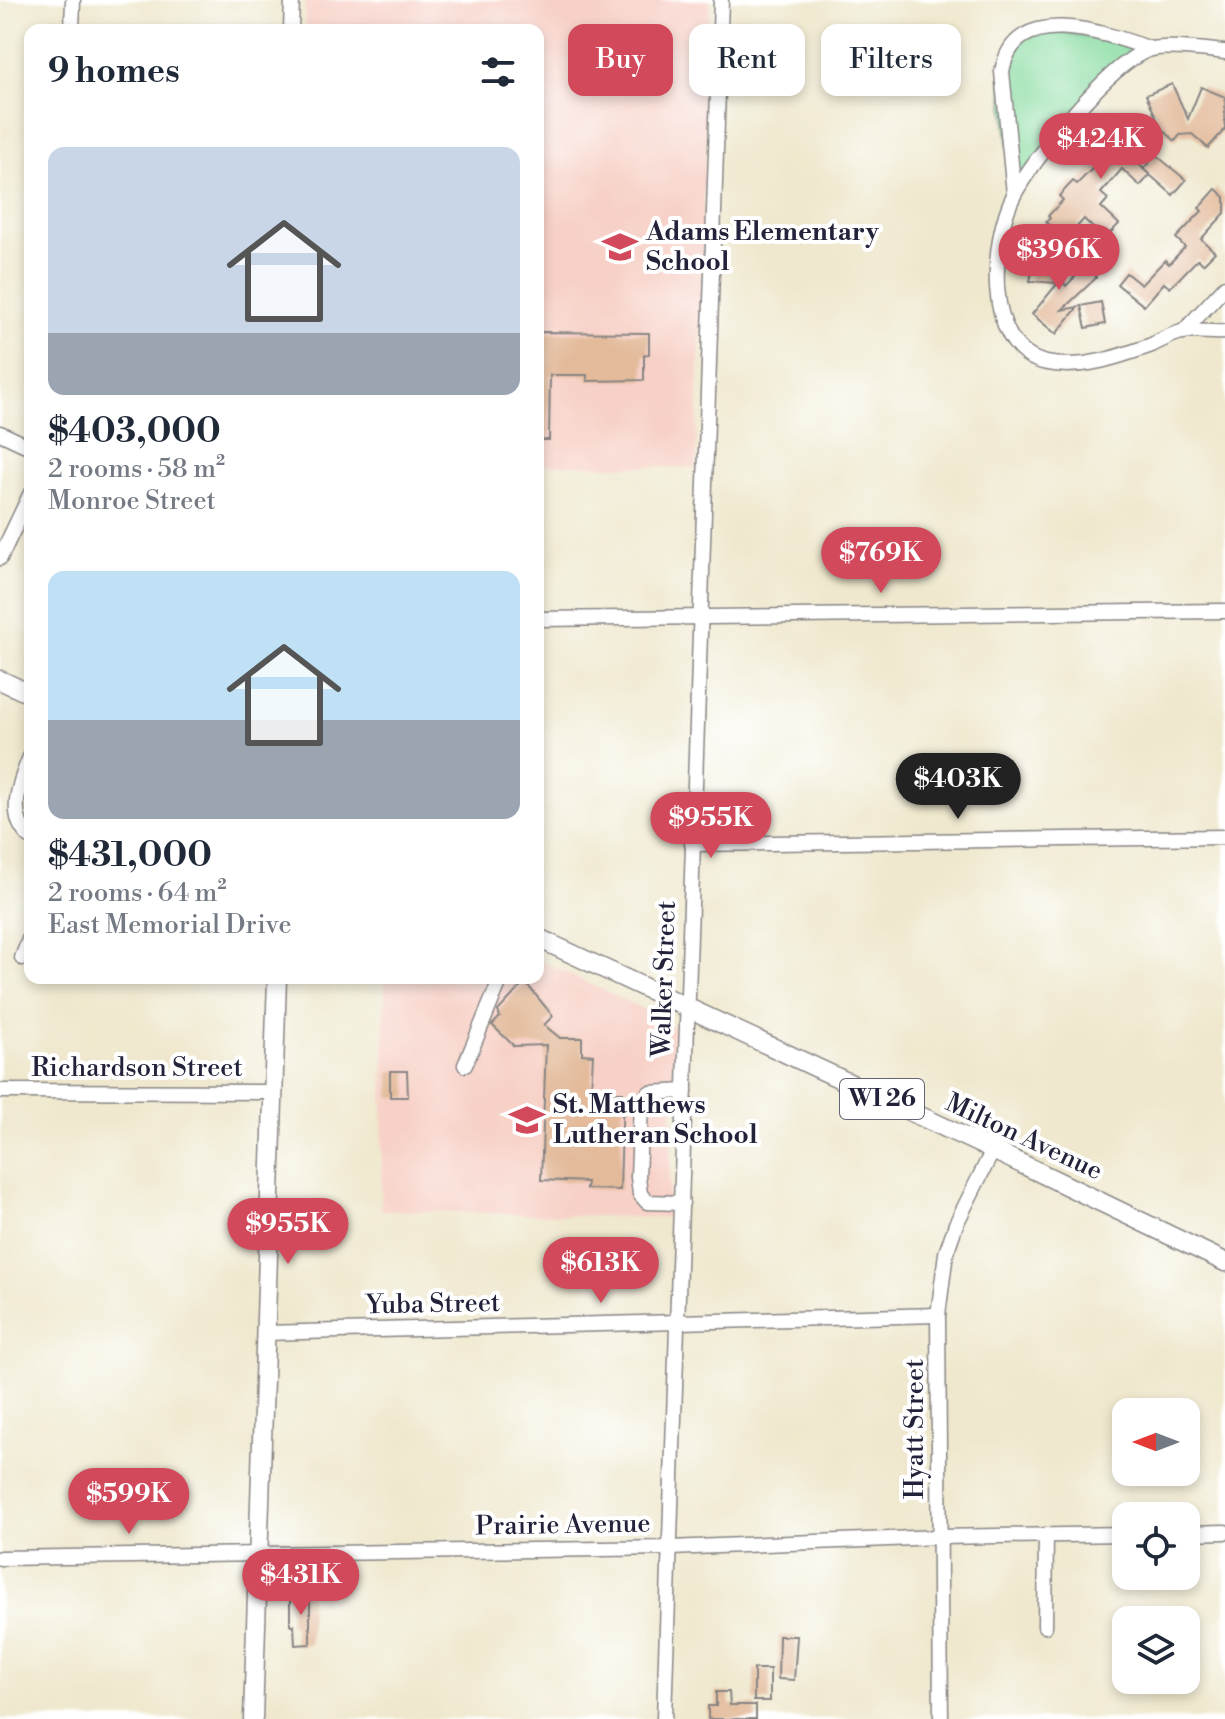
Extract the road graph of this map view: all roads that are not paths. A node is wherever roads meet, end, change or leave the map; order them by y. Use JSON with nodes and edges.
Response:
{"nodes":[{"id":1,"x":73,"y":0,"type":"edge"},
{"id":2,"x":292,"y":0,"type":"edge"},
{"id":3,"x":721,"y":0,"type":"edge"},
{"id":4,"x":72,"y":24,"type":"edge"},
{"id":5,"x":291,"y":24,"type":"edge"},
{"id":6,"x":1151,"y":49,"type":"junction"},
{"id":7,"x":1225,"y":52,"type":"edge"},
{"id":8,"x":1014,"y":194,"type":"junction"},
{"id":9,"x":1225,"y":287,"type":"edge"},
{"id":10,"x":1183,"y":332,"type":"junction"},
{"id":11,"x":1225,"y":332,"type":"edge"},
{"id":12,"x":0,"y":433,"type":"edge"},
{"id":13,"x":24,"y":444,"type":"edge"},
{"id":14,"x":24,"y":508,"type":"edge"},
{"id":15,"x":0,"y":558,"type":"edge"},
{"id":16,"x":1225,"y":611,"type":"edge"},
{"id":17,"x":699,"y":616,"type":"junction"},
{"id":18,"x":544,"y":619,"type":"edge"},
{"id":19,"x":0,"y":680,"type":"edge"},
{"id":20,"x":24,"y":691,"type":"edge"},
{"id":21,"x":24,"y":776,"type":"edge"},
{"id":22,"x":24,"y":830,"type":"edge"},
{"id":23,"x":1225,"y":837,"type":"edge"},
{"id":24,"x":692,"y":844,"type":"junction"},
{"id":25,"x":544,"y":941,"type":"edge"},
{"id":26,"x":24,"y":953,"type":"edge"},
{"id":27,"x":22,"y":958,"type":"dead end"},
{"id":28,"x":277,"y":984,"type":"edge"},
{"id":29,"x":499,"y":984,"type":"edge"},
{"id":30,"x":687,"y":1008,"type":"junction"},
{"id":31,"x":465,"y":1065,"type":"dead end"},
{"id":32,"x":0,"y":1091,"type":"edge"},
{"id":33,"x":685,"y":1091,"type":"junction"},
{"id":34,"x":273,"y":1092,"type":"junction"},
{"id":35,"x":993,"y":1150,"type":"junction"},
{"id":36,"x":682,"y":1203,"type":"junction"},
{"id":37,"x":1225,"y":1262,"type":"edge"},
{"id":38,"x":938,"y":1315,"type":"junction"},
{"id":39,"x":679,"y":1322,"type":"junction"},
{"id":40,"x":265,"y":1333,"type":"junction"},
{"id":41,"x":1225,"y":1532,"type":"edge"},
{"id":42,"x":1200,"y":1533,"type":"edge"},
{"id":43,"x":1112,"y":1534,"type":"edge"},
{"id":44,"x":1046,"y":1535,"type":"junction"},
{"id":45,"x":939,"y":1537,"type":"junction"},
{"id":46,"x":670,"y":1548,"type":"junction"},
{"id":47,"x":259,"y":1552,"type":"junction"},
{"id":48,"x":0,"y":1558,"type":"edge"},
{"id":49,"x":1045,"y":1626,"type":"dead end"},
{"id":50,"x":253,"y":1719,"type":"edge"},
{"id":51,"x":664,"y":1719,"type":"edge"},
{"id":52,"x":941,"y":1719,"type":"edge"}],
"edges":[{"from":1,"to":4,"type":"street"},
{"from":2,"to":5,"type":"street"},
{"from":3,"to":17,"type":"street","name":"Walker Street"},
{"from":6,"to":7,"type":"street"},
{"from":6,"to":8,"type":"street"},
{"from":6,"to":8,"type":"street"},
{"from":8,"to":10,"type":"street"},
{"from":9,"to":10,"type":"street"},
{"from":10,"to":11,"type":"street"},
{"from":12,"to":13,"type":"street"},
{"from":14,"to":15,"type":"street"},
{"from":16,"to":17,"type":"street"},
{"from":17,"to":18,"type":"street"},
{"from":17,"to":24,"type":"street","name":"Walker Street"},
{"from":19,"to":20,"type":"main road"},
{"from":21,"to":22,"type":"street"},
{"from":23,"to":24,"type":"street"},
{"from":24,"to":30,"type":"street","name":"Walker Street"},
{"from":25,"to":30,"type":"main road","name":"Milton Avenue","number":"WI 26"},
{"from":26,"to":27,"type":"street"},
{"from":28,"to":34,"type":"main road"},
{"from":29,"to":31,"type":"street"},
{"from":30,"to":33,"type":"street","name":"Walker Street"},
{"from":30,"to":35,"type":"main road","name":"Milton Avenue","number":"WI 26"},
{"from":32,"to":34,"type":"street","name":"Richardson Street"},
{"from":33,"to":36,"type":"street","name":"Walker Street"},
{"from":33,"to":36,"type":"street"},
{"from":34,"to":40,"type":"main road"},
{"from":35,"to":37,"type":"main road","name":"Milton Avenue","number":"WI 26"},
{"from":35,"to":38,"type":"street","name":"Hyatt Street"},
{"from":36,"to":39,"type":"street","name":"Walker Street"},
{"from":38,"to":39,"type":"street","name":"Yuba Street"},
{"from":38,"to":45,"type":"street","name":"Hyatt Street"},
{"from":39,"to":40,"type":"street","name":"Yuba Street"},
{"from":39,"to":46,"type":"street","name":"Walker Street"},
{"from":40,"to":47,"type":"main road"},
{"from":41,"to":42,"type":"street"},
{"from":43,"to":44,"type":"street","name":"Prairie Avenue"},
{"from":44,"to":45,"type":"street","name":"Prairie Avenue"},
{"from":44,"to":49,"type":"street"},
{"from":45,"to":46,"type":"street","name":"Prairie Avenue"},
{"from":45,"to":52,"type":"street","name":"Hyatt Street"},
{"from":46,"to":47,"type":"street","name":"Prairie Avenue"},
{"from":46,"to":51,"type":"street","name":"Walker Street"},
{"from":47,"to":48,"type":"street","name":"Prairie Avenue"},
{"from":47,"to":50,"type":"main road"}]}
